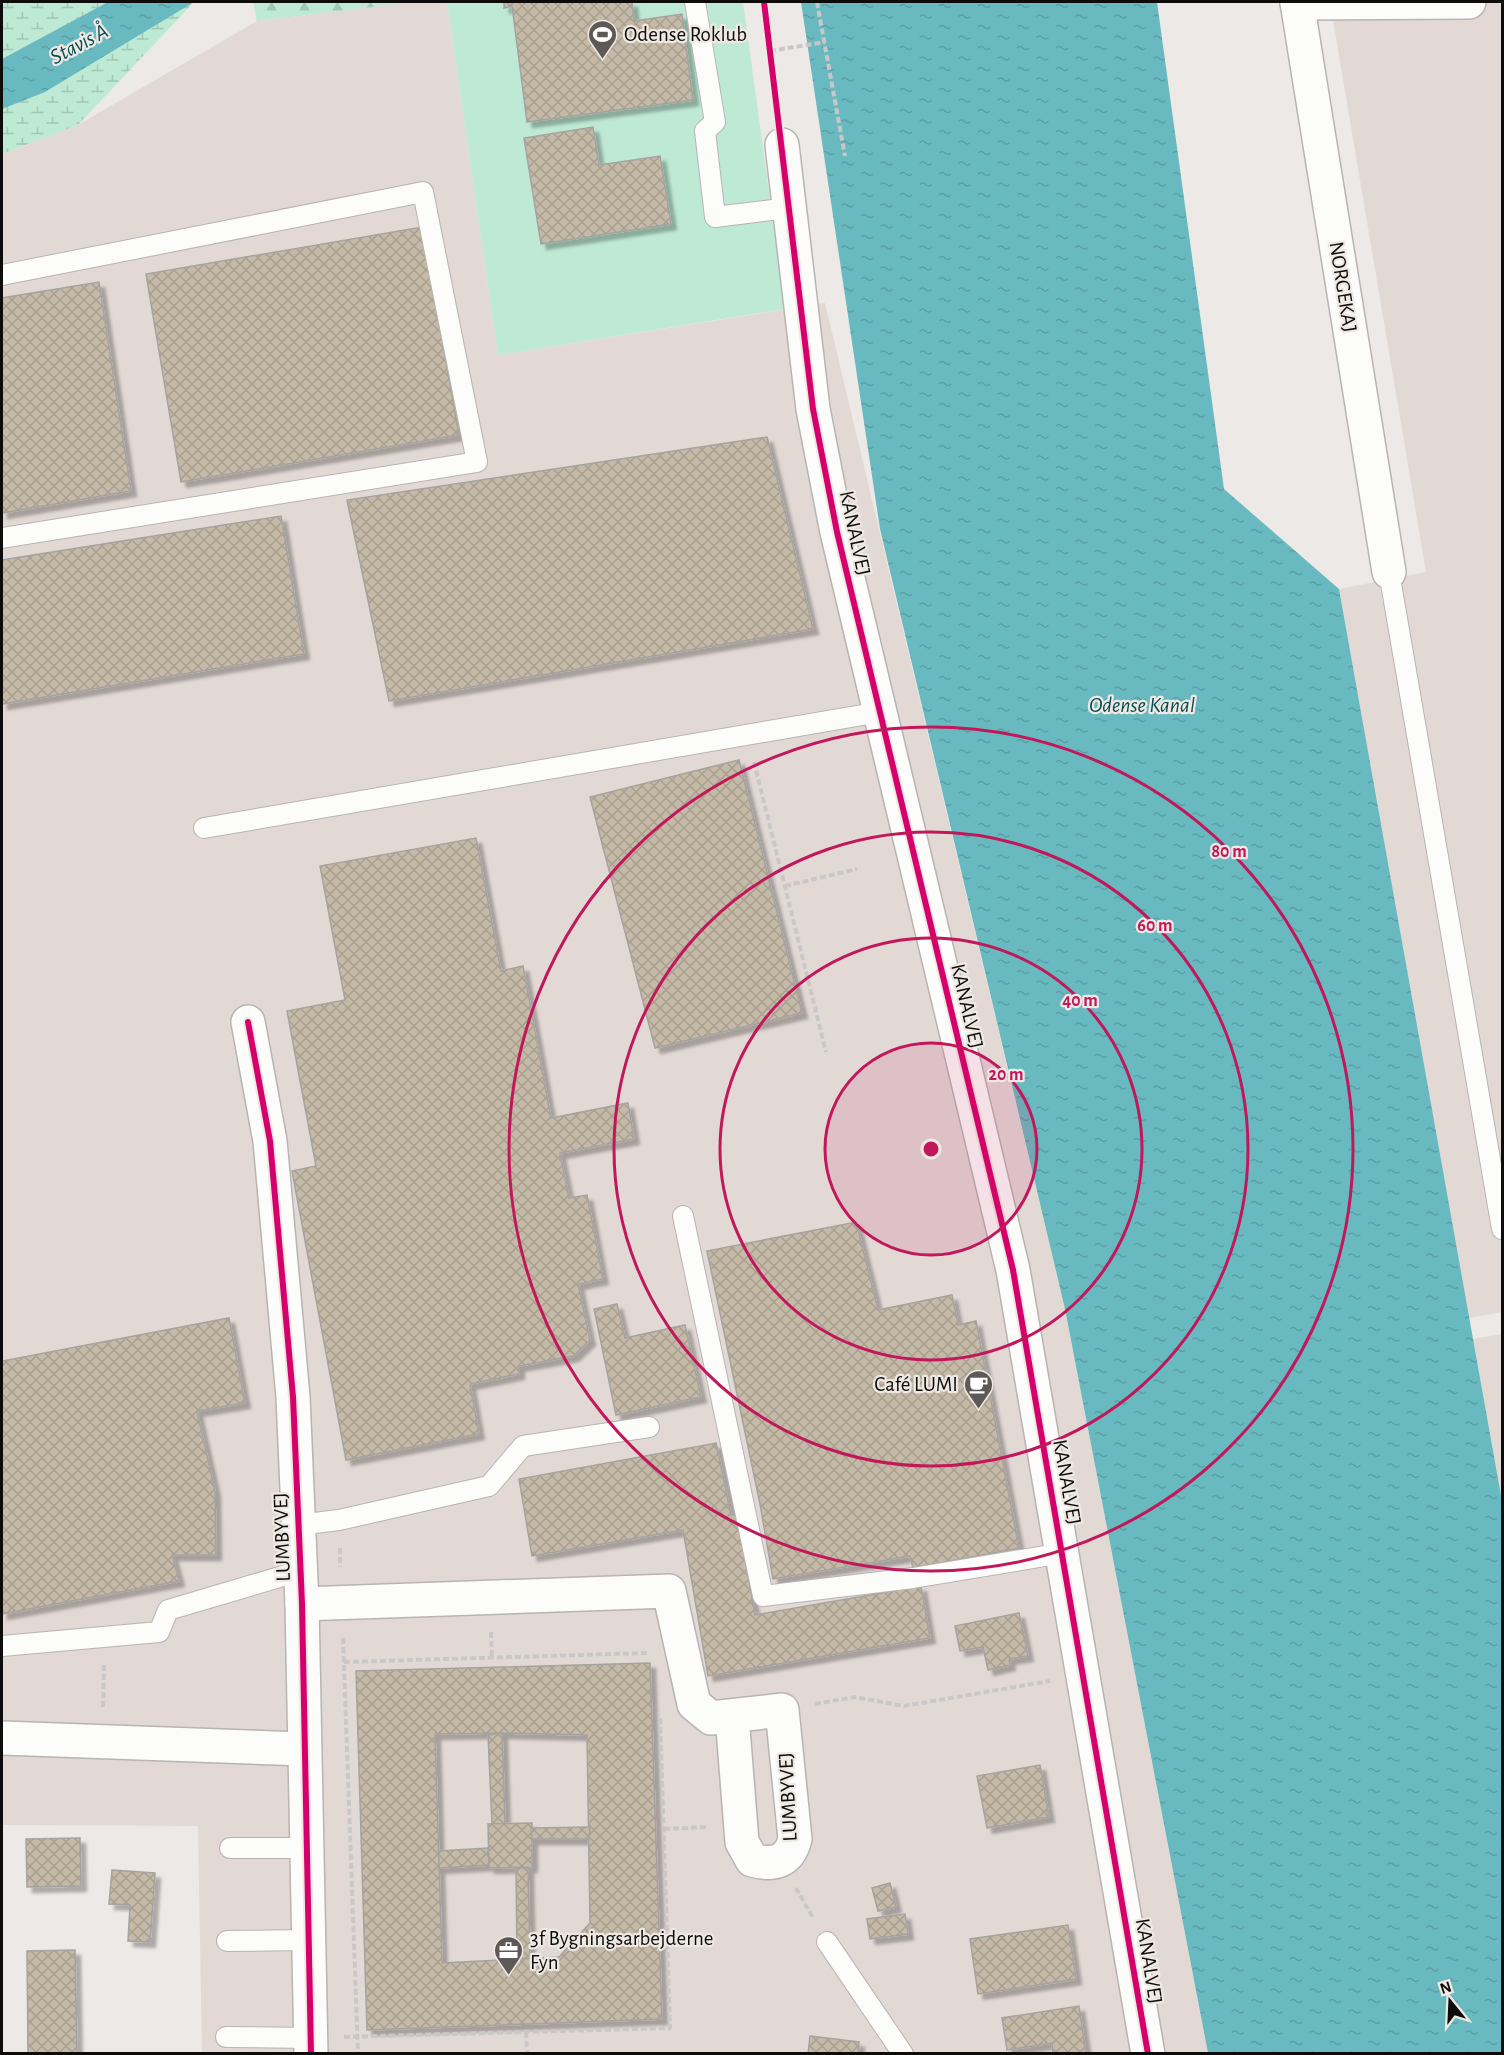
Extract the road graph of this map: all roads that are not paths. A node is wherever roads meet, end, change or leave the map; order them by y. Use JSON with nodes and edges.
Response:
{"nodes":[{"id":1,"x":695,"y":2,"type":"edge"},
{"id":2,"x":1297,"y":2,"type":"edge"},
{"id":3,"x":1469,"y":2,"type":"edge"},
{"id":4,"x":782,"y":145,"type":"dead end"},
{"id":5,"x":789,"y":208,"type":"junction"},
{"id":6,"x":2,"y":276,"type":"edge"},
{"id":7,"x":2,"y":538,"type":"edge"},
{"id":8,"x":1389,"y":572,"type":"joint"},
{"id":9,"x":880,"y":712,"type":"junction"},
{"id":10,"x":204,"y":828,"type":"dead end"},
{"id":11,"x":248,"y":1022,"type":"dead end"},
{"id":12,"x":683,"y":1216,"type":"dead end"},
{"id":13,"x":1503,"y":1229,"type":"edge"},
{"id":14,"x":649,"y":1427,"type":"dead end"},
{"id":15,"x":298,"y":1525,"type":"junction"},
{"id":16,"x":1063,"y":1553,"type":"junction"},
{"id":17,"x":300,"y":1571,"type":"junction"},
{"id":18,"x":302,"y":1604,"type":"junction"},
{"id":19,"x":2,"y":1646,"type":"edge"},
{"id":20,"x":732,"y":1716,"type":"junction"},
{"id":21,"x":2,"y":1738,"type":"edge"},
{"id":22,"x":303,"y":1749,"type":"junction"},
{"id":23,"x":230,"y":1848,"type":"dead end"},
{"id":24,"x":305,"y":1848,"type":"junction"},
{"id":25,"x":308,"y":1940,"type":"junction"},
{"id":26,"x":227,"y":1941,"type":"dead end"},
{"id":27,"x":827,"y":1942,"type":"road end"},
{"id":28,"x":226,"y":2037,"type":"dead end"},
{"id":29,"x":311,"y":2046,"type":"edge"},
{"id":30,"x":903,"y":2054,"type":"edge"},
{"id":31,"x":1148,"y":2054,"type":"edge"}],
"edges":[{"from":1,"to":5,"type":"lane"},
{"from":2,"to":3,"type":"street"},
{"from":2,"to":8,"type":"street","name":"NORGEKAJ"},
{"from":4,"to":5,"type":"street","name":"KANALVEJ"},
{"from":5,"to":9,"type":"street","name":"KANALVEJ"},
{"from":6,"to":7,"type":"lane"},
{"from":8,"to":13,"type":"lane"},
{"from":9,"to":10,"type":"lane"},
{"from":9,"to":16,"type":"street","name":"KANALVEJ"},
{"from":11,"to":15,"type":"street","name":"LUMBYVEJ"},
{"from":12,"to":16,"type":"lane"},
{"from":14,"to":15,"type":"lane"},
{"from":15,"to":17,"type":"street","name":"LUMBYVEJ"},
{"from":16,"to":31,"type":"street","name":"KANALVEJ"},
{"from":17,"to":18,"type":"street","name":"LUMBYVEJ"},
{"from":17,"to":19,"type":"lane"},
{"from":18,"to":20,"type":"street","name":"LUMBYVEJ"},
{"from":18,"to":22,"type":"street","name":"LUMBYVEJ"},
{"from":20,"to":20,"type":"street","name":"LUMBYVEJ"},
{"from":21,"to":22,"type":"street"},
{"from":22,"to":24,"type":"street","name":"LUMBYVEJ"},
{"from":23,"to":24,"type":"lane"},
{"from":24,"to":25,"type":"street","name":"LUMBYVEJ"},
{"from":25,"to":26,"type":"lane"},
{"from":25,"to":29,"type":"street","name":"LUMBYVEJ"},
{"from":27,"to":30,"type":"lane"},
{"from":28,"to":29,"type":"lane"}]}
